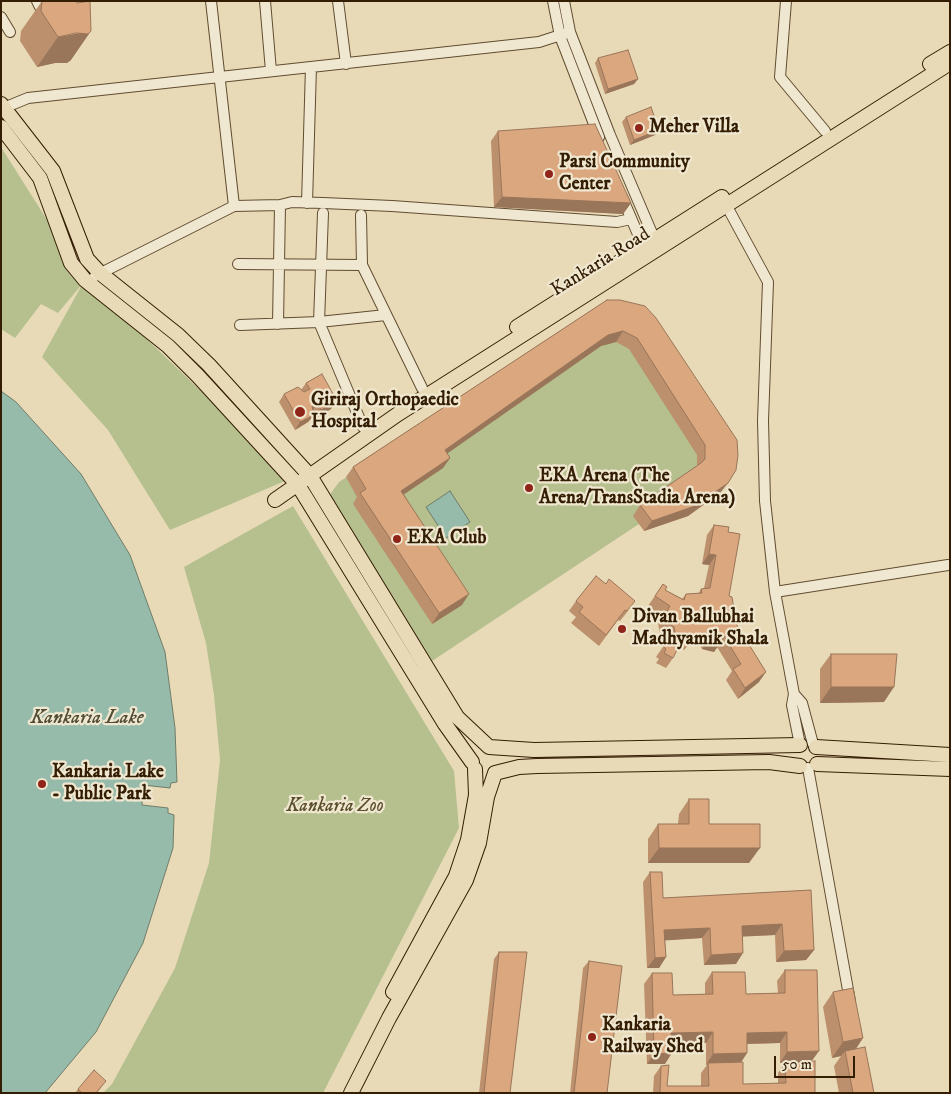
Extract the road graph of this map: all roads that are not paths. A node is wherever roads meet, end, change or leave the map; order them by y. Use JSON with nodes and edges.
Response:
{"nodes":[{"id":1,"x":37,"y":1,"type":"edge"},
{"id":2,"x":211,"y":1,"type":"edge"},
{"id":3,"x":265,"y":1,"type":"edge"},
{"id":4,"x":338,"y":1,"type":"edge"},
{"id":5,"x":553,"y":1,"type":"edge"},
{"id":6,"x":564,"y":1,"type":"edge"},
{"id":7,"x":786,"y":1,"type":"edge"},
{"id":8,"x":42,"y":11,"type":"edge"},
{"id":9,"x":1,"y":17,"type":"edge"},
{"id":10,"x":10,"y":32,"type":"dead end"},
{"id":11,"x":570,"y":32,"type":"junction"},
{"id":12,"x":560,"y":36,"type":"junction"},
{"id":13,"x":950,"y":52,"type":"edge"},
{"id":14,"x":950,"y":63,"type":"edge"},
{"id":15,"x":346,"y":64,"type":"junction"},
{"id":16,"x":311,"y":67,"type":"junction"},
{"id":17,"x":271,"y":71,"type":"junction"},
{"id":18,"x":220,"y":78,"type":"junction"},
{"id":19,"x":2,"y":106,"type":"edge"},
{"id":20,"x":1,"y":127,"type":"edge"},
{"id":21,"x":825,"y":131,"type":"junction"},
{"id":22,"x":602,"y":146,"type":"edge"},
{"id":23,"x":617,"y":183,"type":"edge"},
{"id":24,"x":724,"y":201,"type":"junction"},
{"id":25,"x":307,"y":203,"type":"junction"},
{"id":26,"x":280,"y":205,"type":"junction"},
{"id":27,"x":234,"y":206,"type":"junction"},
{"id":28,"x":322,"y":214,"type":"dead end"},
{"id":29,"x":361,"y":214,"type":"dead end"},
{"id":30,"x":631,"y":219,"type":"junction"},
{"id":31,"x":651,"y":247,"type":"junction"},
{"id":32,"x":238,"y":264,"type":"dead end"},
{"id":33,"x":279,"y":264,"type":"junction"},
{"id":34,"x":321,"y":265,"type":"junction"},
{"id":35,"x":362,"y":265,"type":"junction"},
{"id":36,"x":100,"y":274,"type":"junction"},
{"id":37,"x":85,"y":280,"type":"junction"},
{"id":38,"x":386,"y":315,"type":"junction"},
{"id":39,"x":320,"y":322,"type":"junction"},
{"id":40,"x":278,"y":324,"type":"junction"},
{"id":41,"x":240,"y":325,"type":"dead end"},
{"id":42,"x":422,"y":388,"type":"junction"},
{"id":43,"x":362,"y":427,"type":"junction"},
{"id":44,"x":307,"y":473,"type":"junction"},
{"id":45,"x":295,"y":482,"type":"junction"},
{"id":46,"x":276,"y":500,"type":"dead end"},
{"id":47,"x":948,"y":565,"type":"dead end"},
{"id":48,"x":775,"y":592,"type":"junction"},
{"id":49,"x":810,"y":746,"type":"junction"},
{"id":50,"x":489,"y":747,"type":"junction"},
{"id":51,"x":950,"y":755,"type":"edge"},
{"id":52,"x":473,"y":766,"type":"junction"},
{"id":53,"x":808,"y":766,"type":"junction"},
{"id":54,"x":950,"y":769,"type":"edge"},
{"id":55,"x":495,"y":773,"type":"junction"},
{"id":56,"x":427,"y":940,"type":"junction"},
{"id":57,"x":852,"y":1009,"type":"edge"},
{"id":58,"x":341,"y":1093,"type":"edge"},
{"id":59,"x":351,"y":1093,"type":"edge"}],
"edges":[{"from":1,"to":8,"type":"street"},
{"from":2,"to":18,"type":"street"},
{"from":3,"to":17,"type":"street"},
{"from":4,"to":15,"type":"street"},
{"from":5,"to":12,"type":"street"},
{"from":6,"to":11,"type":"street"},
{"from":7,"to":21,"type":"street"},
{"from":9,"to":10,"type":"street"},
{"from":11,"to":12,"type":"street"},
{"from":11,"to":31,"type":"street"},
{"from":12,"to":15,"type":"street"},
{"from":12,"to":22,"type":"street"},
{"from":13,"to":21,"type":"main road"},
{"from":14,"to":24,"type":"main road"},
{"from":15,"to":16,"type":"street"},
{"from":16,"to":17,"type":"street"},
{"from":16,"to":25,"type":"street"},
{"from":17,"to":18,"type":"street"},
{"from":18,"to":19,"type":"street"},
{"from":18,"to":27,"type":"street"},
{"from":19,"to":36,"type":"main road"},
{"from":20,"to":37,"type":"main road"},
{"from":21,"to":24,"type":"main road"},
{"from":23,"to":30,"type":"street"},
{"from":24,"to":31,"type":"main road"},
{"from":24,"to":48,"type":"street"},
{"from":25,"to":26,"type":"street"},
{"from":25,"to":30,"type":"street"},
{"from":26,"to":27,"type":"street"},
{"from":26,"to":33,"type":"street"},
{"from":27,"to":36,"type":"street"},
{"from":28,"to":34,"type":"street"},
{"from":29,"to":35,"type":"street"},
{"from":30,"to":31,"type":"street"},
{"from":31,"to":42,"type":"main road"},
{"from":31,"to":44,"type":"main road","name":"Kankaria Road"},
{"from":32,"to":33,"type":"street"},
{"from":33,"to":34,"type":"street"},
{"from":33,"to":40,"type":"street"},
{"from":34,"to":35,"type":"street"},
{"from":34,"to":39,"type":"street"},
{"from":35,"to":38,"type":"street"},
{"from":36,"to":37,"type":"street"},
{"from":36,"to":44,"type":"main road"},
{"from":37,"to":45,"type":"main road"},
{"from":38,"to":39,"type":"street"},
{"from":38,"to":42,"type":"street"},
{"from":39,"to":40,"type":"street"},
{"from":39,"to":43,"type":"street"},
{"from":40,"to":41,"type":"street"},
{"from":42,"to":43,"type":"main road"},
{"from":43,"to":44,"type":"main road"},
{"from":44,"to":45,"type":"main road"},
{"from":44,"to":50,"type":"main road"},
{"from":45,"to":46,"type":"main road"},
{"from":45,"to":52,"type":"main road"},
{"from":47,"to":48,"type":"street"},
{"from":48,"to":49,"type":"street"},
{"from":49,"to":50,"type":"main road"},
{"from":49,"to":51,"type":"main road"},
{"from":49,"to":53,"type":"main road"},
{"from":49,"to":53,"type":"main road"},
{"from":50,"to":52,"type":"main road"},
{"from":50,"to":55,"type":"main road"},
{"from":52,"to":55,"type":"main road"},
{"from":52,"to":56,"type":"main road"},
{"from":53,"to":54,"type":"main road"},
{"from":53,"to":55,"type":"main road"},
{"from":53,"to":57,"type":"street"},
{"from":55,"to":56,"type":"main road"},
{"from":56,"to":58,"type":"main road"},
{"from":56,"to":59,"type":"main road"}]}
